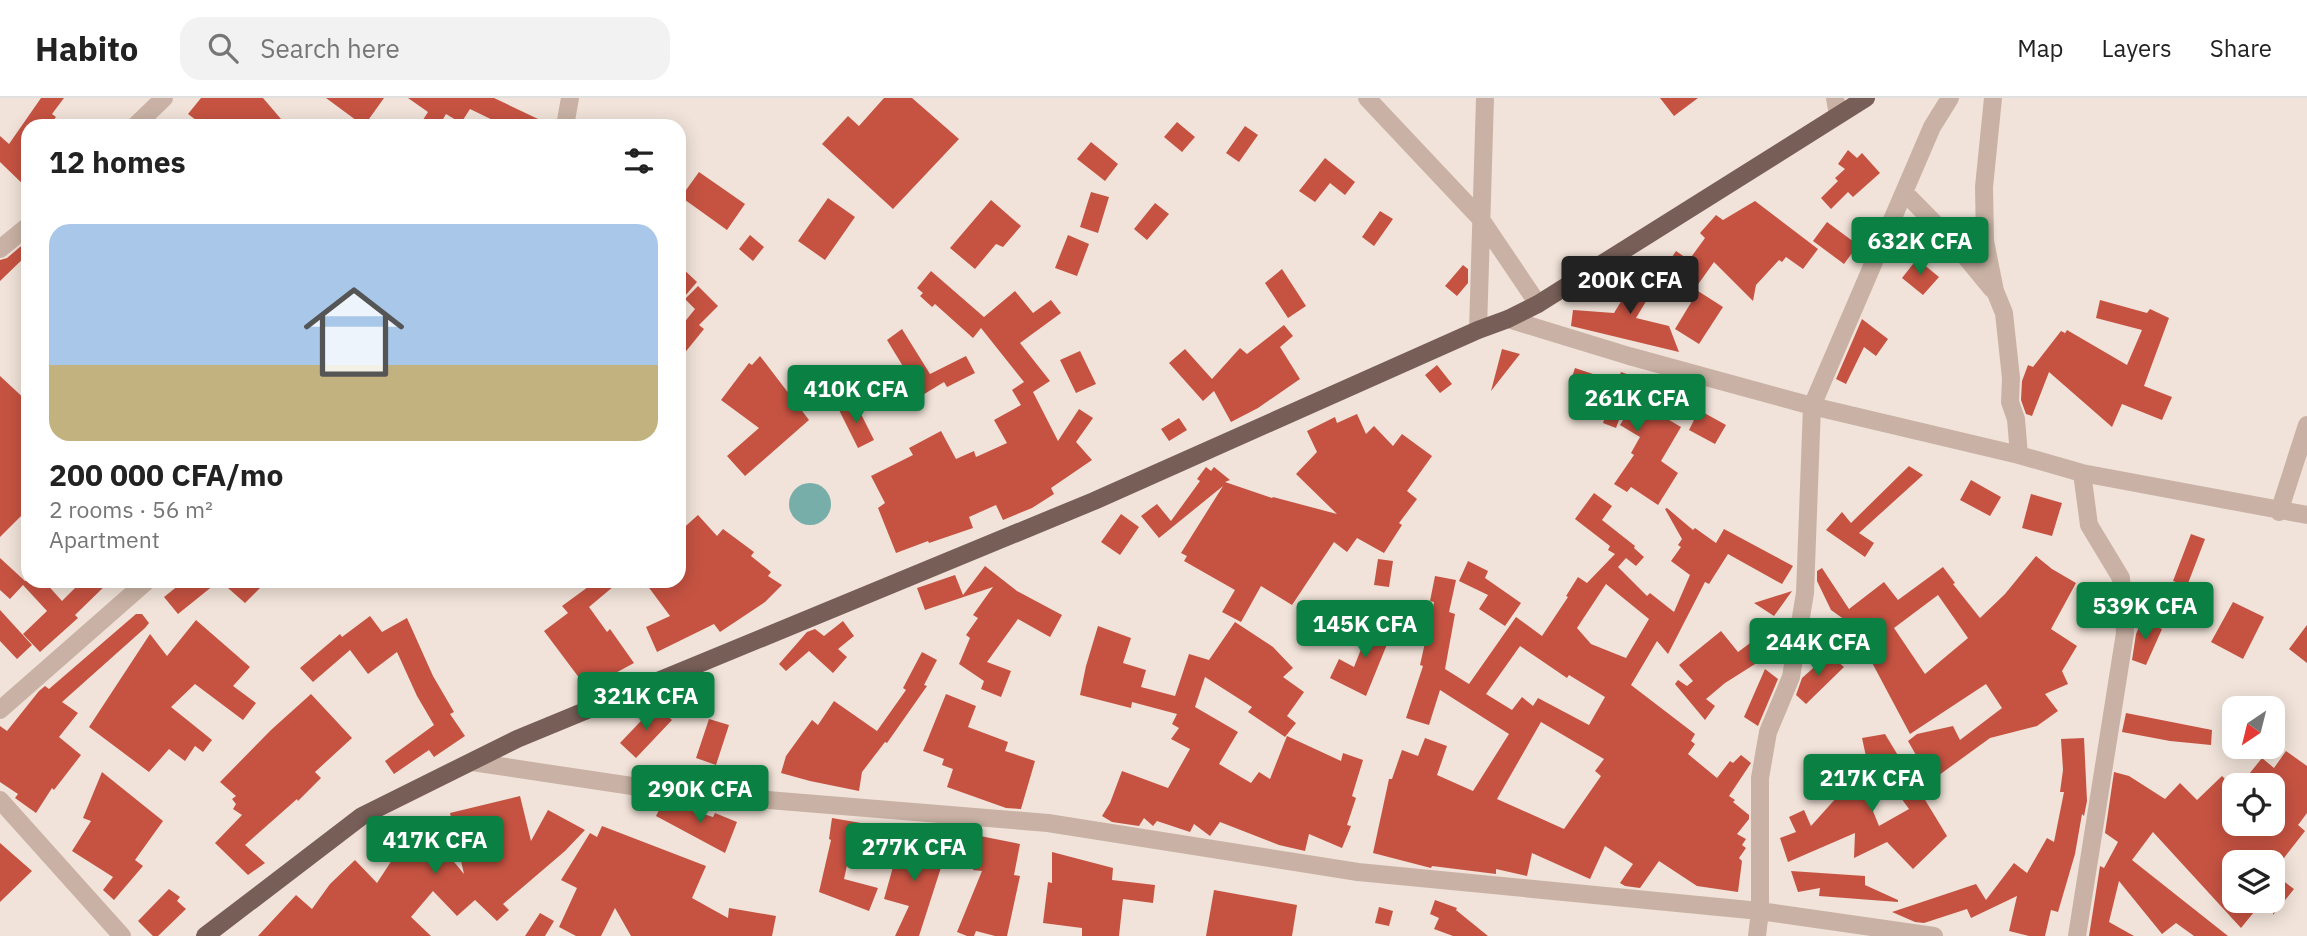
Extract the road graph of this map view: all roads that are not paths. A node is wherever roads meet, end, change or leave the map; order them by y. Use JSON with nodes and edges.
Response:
{"nodes":[{"id":1,"x":164,"y":98,"type":"edge"},
{"id":2,"x":570,"y":98,"type":"edge"},
{"id":3,"x":1367,"y":98,"type":"edge"},
{"id":4,"x":1485,"y":98,"type":"edge"},
{"id":5,"x":1866,"y":98,"type":"edge"},
{"id":6,"x":1950,"y":98,"type":"edge"},
{"id":7,"x":1993,"y":98,"type":"edge"},
{"id":8,"x":1836,"y":107,"type":"edge"},
{"id":9,"x":142,"y":119,"type":"edge"},
{"id":10,"x":566,"y":119,"type":"edge"},
{"id":11,"x":1904,"y":192,"type":"junction"},
{"id":12,"x":1480,"y":218,"type":"junction"},
{"id":13,"x":21,"y":232,"type":"edge"},
{"id":14,"x":0,"y":249,"type":"edge"},
{"id":15,"x":1994,"y":291,"type":"junction"},
{"id":16,"x":1538,"y":304,"type":"junction"},
{"id":17,"x":1508,"y":320,"type":"junction"},
{"id":18,"x":1478,"y":330,"type":"junction"},
{"id":19,"x":1812,"y":406,"type":"junction"},
{"id":20,"x":2307,"y":425,"type":"edge"},
{"id":21,"x":2019,"y":455,"type":"junction"},
{"id":22,"x":2082,"y":473,"type":"junction"},
{"id":23,"x":2279,"y":512,"type":"junction"},
{"id":24,"x":2307,"y":515,"type":"edge"},
{"id":25,"x":140,"y":588,"type":"edge"},
{"id":26,"x":0,"y":710,"type":"edge"},
{"id":27,"x":472,"y":762,"type":"junction"},
{"id":28,"x":0,"y":800,"type":"edge"},
{"id":29,"x":1760,"y":911,"type":"junction"},
{"id":30,"x":122,"y":936,"type":"edge"},
{"id":31,"x":205,"y":936,"type":"edge"},
{"id":32,"x":1757,"y":936,"type":"edge"},
{"id":33,"x":1934,"y":936,"type":"edge"},
{"id":34,"x":2077,"y":936,"type":"edge"}],
"edges":[{"from":1,"to":9,"type":"street"},
{"from":2,"to":10,"type":"street"},
{"from":3,"to":12,"type":"street"},
{"from":4,"to":12,"type":"street"},
{"from":5,"to":8,"type":"main road"},
{"from":6,"to":11,"type":"street"},
{"from":7,"to":15,"type":"street"},
{"from":8,"to":16,"type":"main road"},
{"from":11,"to":15,"type":"street"},
{"from":11,"to":19,"type":"street"},
{"from":12,"to":16,"type":"street"},
{"from":12,"to":18,"type":"street"},
{"from":13,"to":14,"type":"street"},
{"from":15,"to":21,"type":"street"},
{"from":16,"to":17,"type":"main road"},
{"from":17,"to":18,"type":"main road"},
{"from":17,"to":19,"type":"street"},
{"from":18,"to":27,"type":"main road"},
{"from":19,"to":21,"type":"street"},
{"from":19,"to":29,"type":"street"},
{"from":20,"to":23,"type":"street"},
{"from":21,"to":22,"type":"street"},
{"from":22,"to":23,"type":"street"},
{"from":22,"to":34,"type":"street"},
{"from":23,"to":24,"type":"street"},
{"from":25,"to":26,"type":"street"},
{"from":27,"to":29,"type":"street"},
{"from":27,"to":31,"type":"main road"},
{"from":28,"to":30,"type":"street"},
{"from":29,"to":32,"type":"street"},
{"from":29,"to":33,"type":"street"}]}
